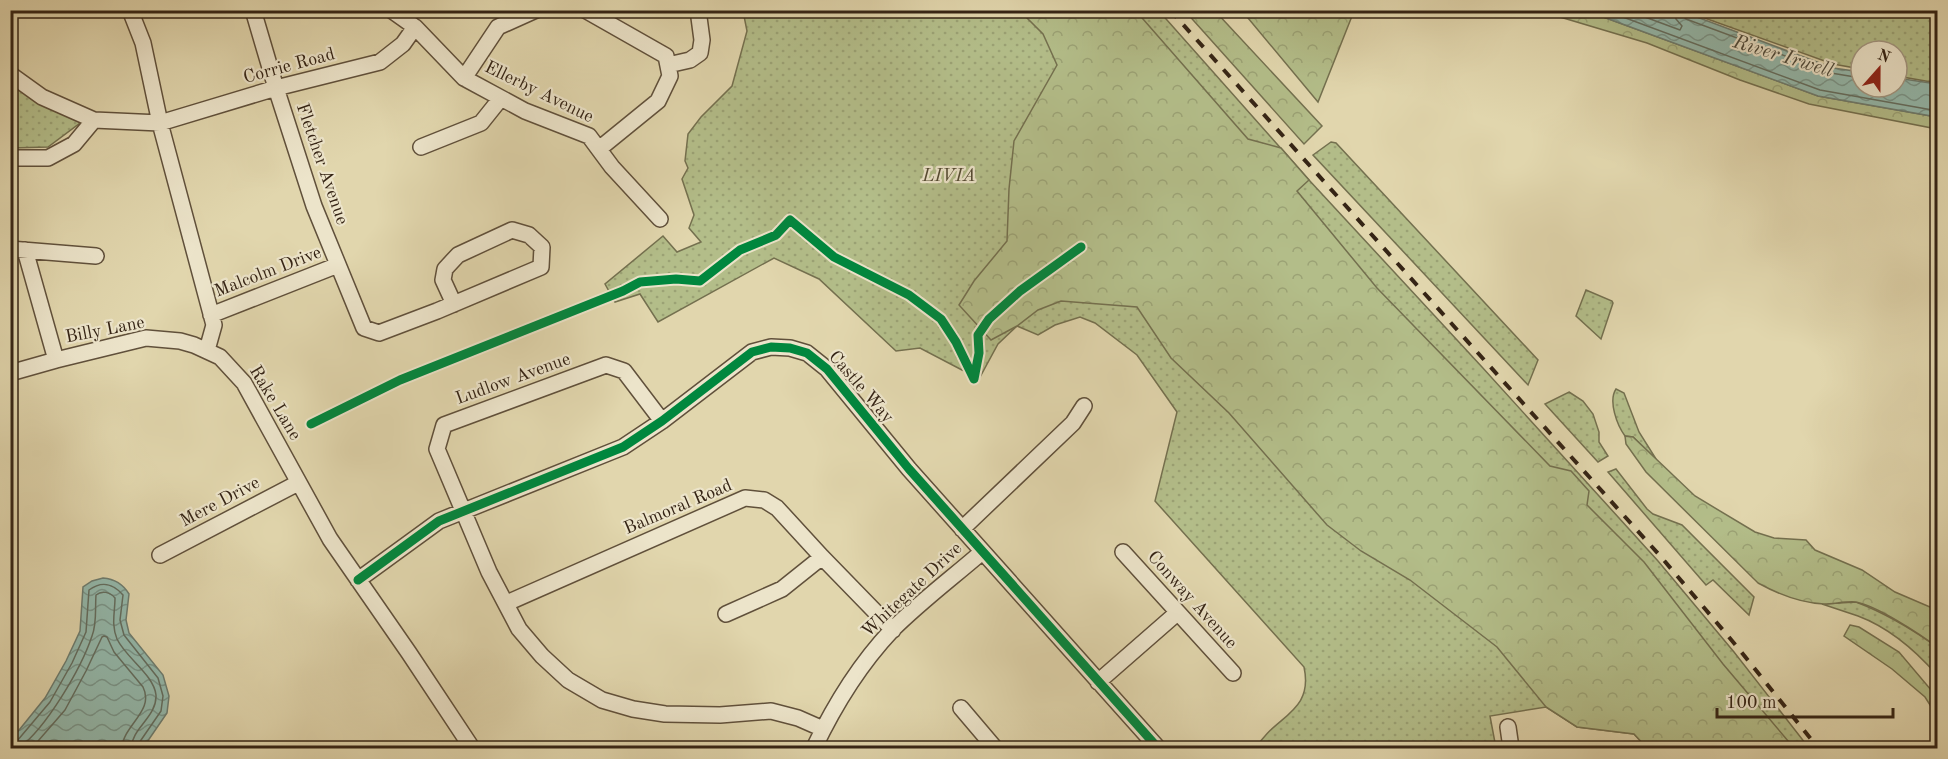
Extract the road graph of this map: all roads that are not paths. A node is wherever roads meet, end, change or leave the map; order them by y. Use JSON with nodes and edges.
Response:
{"nodes":[{"id":1,"x":130,"y":10,"type":"edge"},
{"id":2,"x":254,"y":10,"type":"edge"},
{"id":3,"x":391,"y":10,"type":"edge"},
{"id":4,"x":536,"y":10,"type":"edge"},
{"id":5,"x":585,"y":10,"type":"edge"},
{"id":6,"x":698,"y":10,"type":"edge"},
{"id":7,"x":416,"y":27,"type":"junction"},
{"id":8,"x":668,"y":65,"type":"junction"},
{"id":9,"x":10,"y":74,"type":"edge"},
{"id":10,"x":464,"y":78,"type":"junction"},
{"id":11,"x":276,"y":88,"type":"junction"},
{"id":12,"x":501,"y":98,"type":"junction"},
{"id":13,"x":94,"y":120,"type":"junction"},
{"id":14,"x":160,"y":123,"type":"junction"},
{"id":15,"x":421,"y":147,"type":"dead end"},
{"id":16,"x":599,"y":150,"type":"junction"},
{"id":17,"x":10,"y":158,"type":"edge"},
{"id":18,"x":660,"y":219,"type":"dead end"},
{"id":19,"x":18,"y":250,"type":"edge"},
{"id":20,"x":96,"y":256,"type":"dead end"},
{"id":21,"x":338,"y":265,"type":"junction"},
{"id":22,"x":454,"y":304,"type":"junction"},
{"id":23,"x":211,"y":315,"type":"junction"},
{"id":24,"x":207,"y":350,"type":"junction"},
{"id":25,"x":56,"y":360,"type":"junction"},
{"id":26,"x":10,"y":373,"type":"edge"},
{"id":27,"x":1084,"y":406,"type":"dead end"},
{"id":28,"x":662,"y":421,"type":"junction"},
{"id":29,"x":298,"y":483,"type":"junction"},
{"id":30,"x":463,"y":513,"type":"junction"},
{"id":31,"x":962,"y":529,"type":"junction"},
{"id":32,"x":982,"y":552,"type":"junction"},
{"id":33,"x":1122,"y":552,"type":"dead end"},
{"id":34,"x":160,"y":555,"type":"dead end"},
{"id":35,"x":822,"y":556,"type":"junction"},
{"id":36,"x":358,"y":580,"type":"junction"},
{"id":37,"x":507,"y":603,"type":"junction"},
{"id":38,"x":1177,"y":613,"type":"junction"},
{"id":39,"x":726,"y":614,"type":"dead end"},
{"id":40,"x":893,"y":630,"type":"junction"},
{"id":41,"x":1233,"y":673,"type":"dead end"},
{"id":42,"x":1098,"y":682,"type":"junction"},
{"id":43,"x":961,"y":708,"type":"dead end"},
{"id":44,"x":1508,"y":727,"type":"dead end"},
{"id":45,"x":823,"y":729,"type":"junction"},
{"id":46,"x":472,"y":748,"type":"edge"},
{"id":47,"x":814,"y":748,"type":"edge"},
{"id":48,"x":995,"y":748,"type":"edge"},
{"id":49,"x":1158,"y":748,"type":"edge"},
{"id":50,"x":1511,"y":748,"type":"edge"}],
"edges":[{"from":1,"to":14,"type":"street"},
{"from":2,"to":11,"type":"street","name":"Fletcher Avenue"},
{"from":3,"to":7,"type":"street","name":"Ellerby Avenue"},
{"from":4,"to":10,"type":"street"},
{"from":5,"to":8,"type":"street"},
{"from":6,"to":8,"type":"street"},
{"from":7,"to":10,"type":"street","name":"Ellerby Avenue"},
{"from":7,"to":11,"type":"street","name":"Corrie Road"},
{"from":8,"to":16,"type":"street"},
{"from":9,"to":13,"type":"street"},
{"from":10,"to":12,"type":"street","name":"Ellerby Avenue"},
{"from":11,"to":14,"type":"street","name":"Corrie Road"},
{"from":11,"to":21,"type":"street","name":"Fletcher Avenue"},
{"from":12,"to":15,"type":"street"},
{"from":12,"to":16,"type":"street","name":"Ellerby Avenue"},
{"from":13,"to":14,"type":"street","name":"Corrie Road"},
{"from":13,"to":17,"type":"street"},
{"from":14,"to":23,"type":"street"},
{"from":16,"to":18,"type":"street","name":"Ellerby Avenue"},
{"from":19,"to":20,"type":"street"},
{"from":19,"to":25,"type":"street"},
{"from":21,"to":22,"type":"street","name":"Fletcher Avenue"},
{"from":21,"to":23,"type":"street","name":"Malcolm Drive"},
{"from":22,"to":22,"type":"street"},
{"from":23,"to":24,"type":"street"},
{"from":24,"to":25,"type":"street","name":"Billy Lane"},
{"from":24,"to":29,"type":"street","name":"Rake Lane"},
{"from":25,"to":26,"type":"street","name":"Billy Lane"},
{"from":27,"to":31,"type":"street"},
{"from":28,"to":30,"type":"street","name":"Castle Way"},
{"from":28,"to":30,"type":"street","name":"Ludlow Avenue"},
{"from":28,"to":31,"type":"street","name":"Castle Way"},
{"from":29,"to":34,"type":"street","name":"Mere Drive"},
{"from":29,"to":36,"type":"street","name":"Rake Lane"},
{"from":30,"to":36,"type":"street","name":"Castle Way"},
{"from":30,"to":37,"type":"street"},
{"from":31,"to":32,"type":"street","name":"Castle Way"},
{"from":32,"to":40,"type":"street","name":"Whitegate Drive"},
{"from":32,"to":42,"type":"street","name":"Castle Way"},
{"from":33,"to":38,"type":"street","name":"Conway Avenue"},
{"from":35,"to":37,"type":"street","name":"Balmoral Road"},
{"from":35,"to":39,"type":"street"},
{"from":35,"to":40,"type":"street","name":"Balmoral Road"},
{"from":36,"to":46,"type":"street","name":"Rake Lane"},
{"from":37,"to":45,"type":"street"},
{"from":38,"to":41,"type":"street","name":"Conway Avenue"},
{"from":38,"to":42,"type":"street"},
{"from":40,"to":45,"type":"street","name":"Whitegate Drive"},
{"from":42,"to":49,"type":"street","name":"Castle Way"},
{"from":43,"to":48,"type":"street"},
{"from":44,"to":50,"type":"street"},
{"from":45,"to":47,"type":"street","name":"Whitegate Drive"}]}
